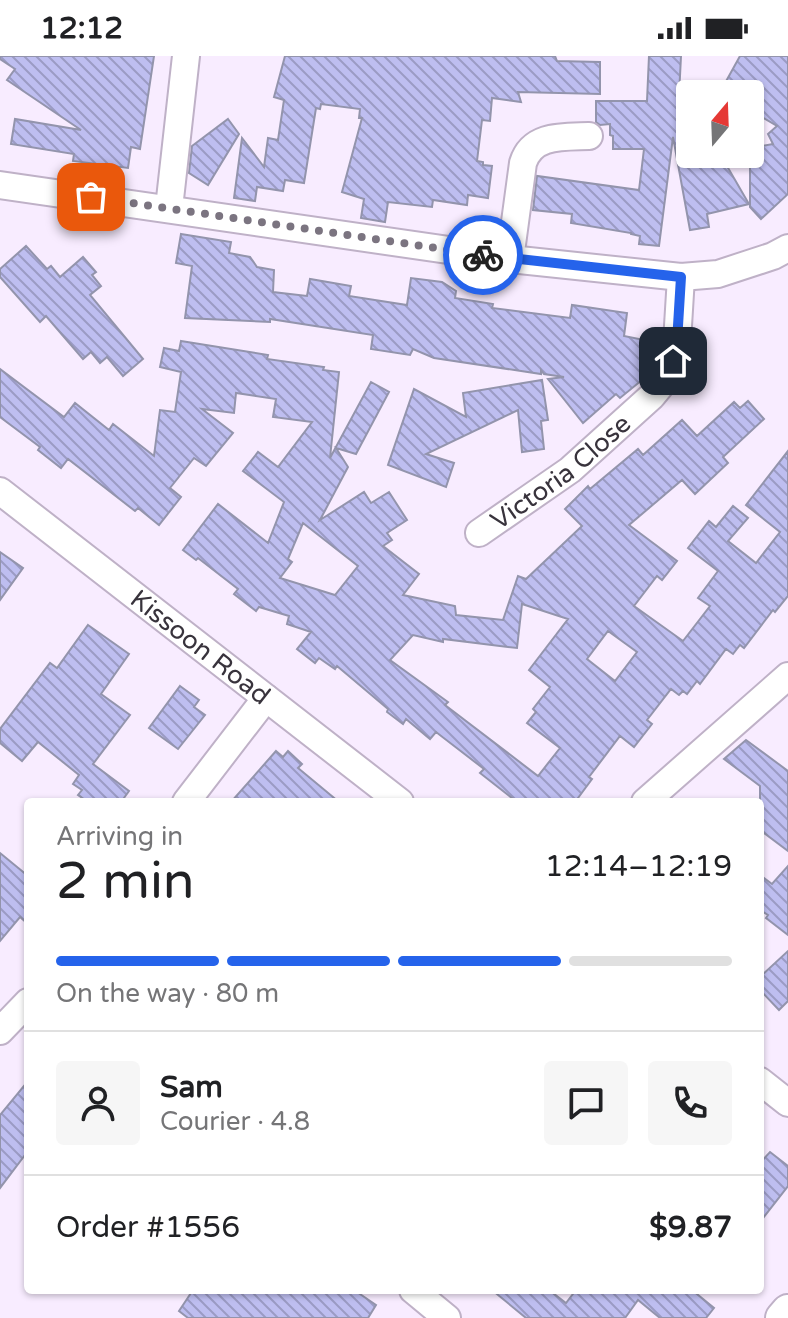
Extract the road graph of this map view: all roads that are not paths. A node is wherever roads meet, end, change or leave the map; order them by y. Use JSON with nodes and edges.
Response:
{"nodes":[{"id":1,"x":186,"y":56,"type":"edge"},
{"id":2,"x":589,"y":136,"type":"dead end"},
{"id":3,"x":0,"y":185,"type":"edge"},
{"id":4,"x":169,"y":208,"type":"junction"},
{"id":5,"x":788,"y":248,"type":"edge"},
{"id":6,"x":510,"y":259,"type":"junction"},
{"id":7,"x":681,"y":277,"type":"junction"},
{"id":8,"x":0,"y":491,"type":"edge"},
{"id":9,"x":479,"y":533,"type":"dead end"},
{"id":10,"x":788,"y":676,"type":"edge"},
{"id":11,"x":266,"y":698,"type":"junction"},
{"id":12,"x":189,"y":798,"type":"edge"},
{"id":13,"x":395,"y":798,"type":"edge"},
{"id":14,"x":650,"y":798,"type":"edge"},
{"id":15,"x":24,"y":1006,"type":"edge"},
{"id":16,"x":0,"y":1031,"type":"edge"},
{"id":17,"x":764,"y":1084,"type":"edge"},
{"id":18,"x":788,"y":1103,"type":"edge"},
{"id":19,"x":418,"y":1294,"type":"edge"},
{"id":20,"x":788,"y":1311,"type":"edge"},
{"id":21,"x":447,"y":1318,"type":"edge"},
{"id":22,"x":782,"y":1318,"type":"edge"}],
"edges":[{"from":1,"to":4,"type":"street"},
{"from":2,"to":6,"type":"street"},
{"from":3,"to":4,"type":"street"},
{"from":4,"to":6,"type":"street"},
{"from":5,"to":7,"type":"street"},
{"from":6,"to":7,"type":"street"},
{"from":7,"to":9,"type":"street","name":"Victoria Close"},
{"from":8,"to":11,"type":"street","name":"Kissoon Road"},
{"from":10,"to":14,"type":"street"},
{"from":11,"to":12,"type":"street"},
{"from":11,"to":13,"type":"street","name":"Kissoon Road"},
{"from":15,"to":16,"type":"street"},
{"from":17,"to":18,"type":"street"},
{"from":19,"to":21,"type":"street"},
{"from":20,"to":22,"type":"street"}]}
